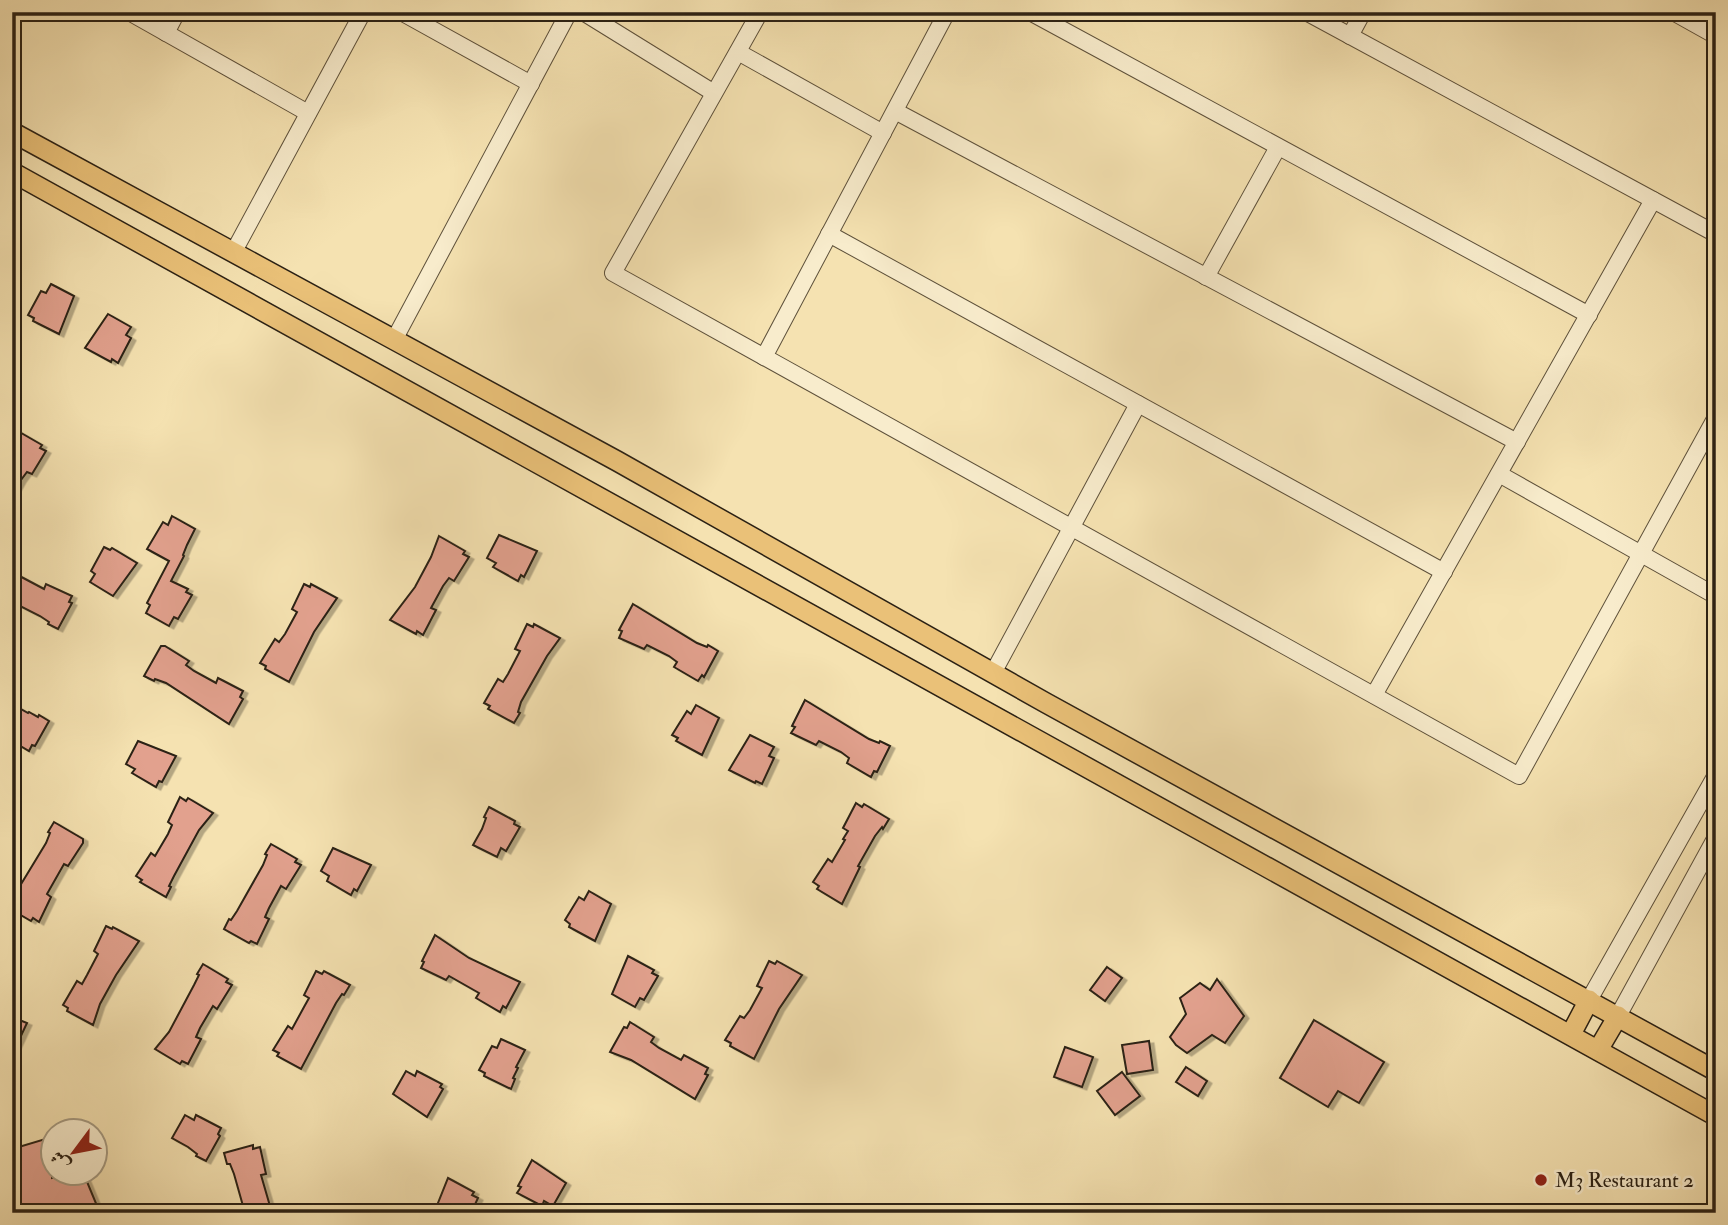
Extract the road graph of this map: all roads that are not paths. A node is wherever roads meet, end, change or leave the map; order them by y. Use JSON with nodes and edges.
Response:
{"nodes":[{"id":1,"x":129,"y":12,"type":"edge"},
{"id":2,"x":177,"y":12,"type":"edge"},
{"id":3,"x":363,"y":12,"type":"edge"},
{"id":4,"x":401,"y":12,"type":"edge"},
{"id":5,"x":569,"y":12,"type":"edge"},
{"id":6,"x":583,"y":12,"type":"edge"},
{"id":7,"x":760,"y":12,"type":"edge"},
{"id":8,"x":947,"y":12,"type":"edge"},
{"id":9,"x":1030,"y":12,"type":"edge"},
{"id":10,"x":1306,"y":12,"type":"edge"},
{"id":11,"x":1363,"y":12,"type":"edge"},
{"id":12,"x":1673,"y":12,"type":"edge"},
{"id":13,"x":166,"y":33,"type":"junction"},
{"id":14,"x":1350,"y":36,"type":"junction"},
{"id":15,"x":1716,"y":36,"type":"edge"},
{"id":16,"x":738,"y":52,"type":"junction"},
{"id":17,"x":531,"y":84,"type":"junction"},
{"id":18,"x":715,"y":93,"type":"junction"},
{"id":19,"x":895,"y":111,"type":"junction"},
{"id":20,"x":308,"y":113,"type":"junction"},
{"id":21,"x":12,"y":132,"type":"edge"},
{"id":22,"x":883,"y":133,"type":"junction"},
{"id":23,"x":1279,"y":147,"type":"junction"},
{"id":24,"x":12,"y":172,"type":"edge"},
{"id":25,"x":1653,"y":200,"type":"junction"},
{"id":26,"x":830,"y":234,"type":"junction"},
{"id":27,"x":1716,"y":234,"type":"edge"},
{"id":28,"x":233,"y":253,"type":"junction"},
{"id":29,"x":1206,"y":277,"type":"junction"},
{"id":30,"x":1589,"y":315,"type":"junction"},
{"id":31,"x":394,"y":340,"type":"junction"},
{"id":32,"x":764,"y":357,"type":"junction"},
{"id":33,"x":1138,"y":404,"type":"junction"},
{"id":34,"x":1716,"y":417,"type":"edge"},
{"id":35,"x":1517,"y":442,"type":"junction"},
{"id":36,"x":1499,"y":474,"type":"junction"},
{"id":37,"x":1072,"y":527,"type":"junction"},
{"id":38,"x":1641,"y":554,"type":"junction"},
{"id":39,"x":1444,"y":572,"type":"junction"},
{"id":40,"x":1716,"y":596,"type":"edge"},
{"id":41,"x":993,"y":673,"type":"junction"},
{"id":42,"x":1374,"y":695,"type":"junction"},
{"id":43,"x":1716,"y":775,"type":"edge"},
{"id":44,"x":1715,"y":840,"type":"edge"},
{"id":45,"x":1589,"y":1000,"type":"junction"},
{"id":46,"x":1618,"y":1016,"type":"junction"},
{"id":47,"x":1571,"y":1034,"type":"junction"},
{"id":48,"x":1598,"y":1050,"type":"junction"},
{"id":49,"x":1716,"y":1071,"type":"edge"},
{"id":50,"x":1716,"y":1116,"type":"edge"}],
"edges":[{"from":1,"to":13,"type":"street"},
{"from":2,"to":13,"type":"street"},
{"from":3,"to":20,"type":"street"},
{"from":4,"to":17,"type":"street"},
{"from":5,"to":17,"type":"street"},
{"from":6,"to":18,"type":"street"},
{"from":7,"to":16,"type":"street"},
{"from":8,"to":19,"type":"street"},
{"from":9,"to":23,"type":"street"},
{"from":10,"to":14,"type":"street"},
{"from":11,"to":14,"type":"street"},
{"from":12,"to":15,"type":"street"},
{"from":13,"to":20,"type":"street"},
{"from":14,"to":25,"type":"street"},
{"from":16,"to":18,"type":"street"},
{"from":16,"to":22,"type":"street"},
{"from":17,"to":31,"type":"street"},
{"from":18,"to":32,"type":"street"},
{"from":19,"to":22,"type":"street"},
{"from":19,"to":29,"type":"street"},
{"from":20,"to":28,"type":"street"},
{"from":21,"to":28,"type":"main road"},
{"from":22,"to":26,"type":"street"},
{"from":23,"to":29,"type":"street"},
{"from":23,"to":30,"type":"street"},
{"from":24,"to":47,"type":"main road"},
{"from":25,"to":27,"type":"street"},
{"from":25,"to":30,"type":"street"},
{"from":26,"to":32,"type":"street"},
{"from":26,"to":33,"type":"street"},
{"from":28,"to":31,"type":"main road"},
{"from":29,"to":35,"type":"street"},
{"from":30,"to":35,"type":"street"},
{"from":31,"to":41,"type":"main road"},
{"from":32,"to":37,"type":"street"},
{"from":33,"to":37,"type":"street"},
{"from":33,"to":39,"type":"street"},
{"from":34,"to":38,"type":"street"},
{"from":35,"to":36,"type":"street"},
{"from":36,"to":38,"type":"street"},
{"from":36,"to":39,"type":"street"},
{"from":37,"to":41,"type":"street"},
{"from":37,"to":42,"type":"street"},
{"from":38,"to":40,"type":"street"},
{"from":38,"to":42,"type":"street"},
{"from":39,"to":42,"type":"street"},
{"from":41,"to":45,"type":"main road"},
{"from":43,"to":45,"type":"street"},
{"from":44,"to":46,"type":"street"},
{"from":45,"to":46,"type":"main road"},
{"from":45,"to":47,"type":"main road"},
{"from":46,"to":48,"type":"main road"},
{"from":46,"to":49,"type":"main road"},
{"from":47,"to":48,"type":"main road"},
{"from":48,"to":50,"type":"main road"}]}
